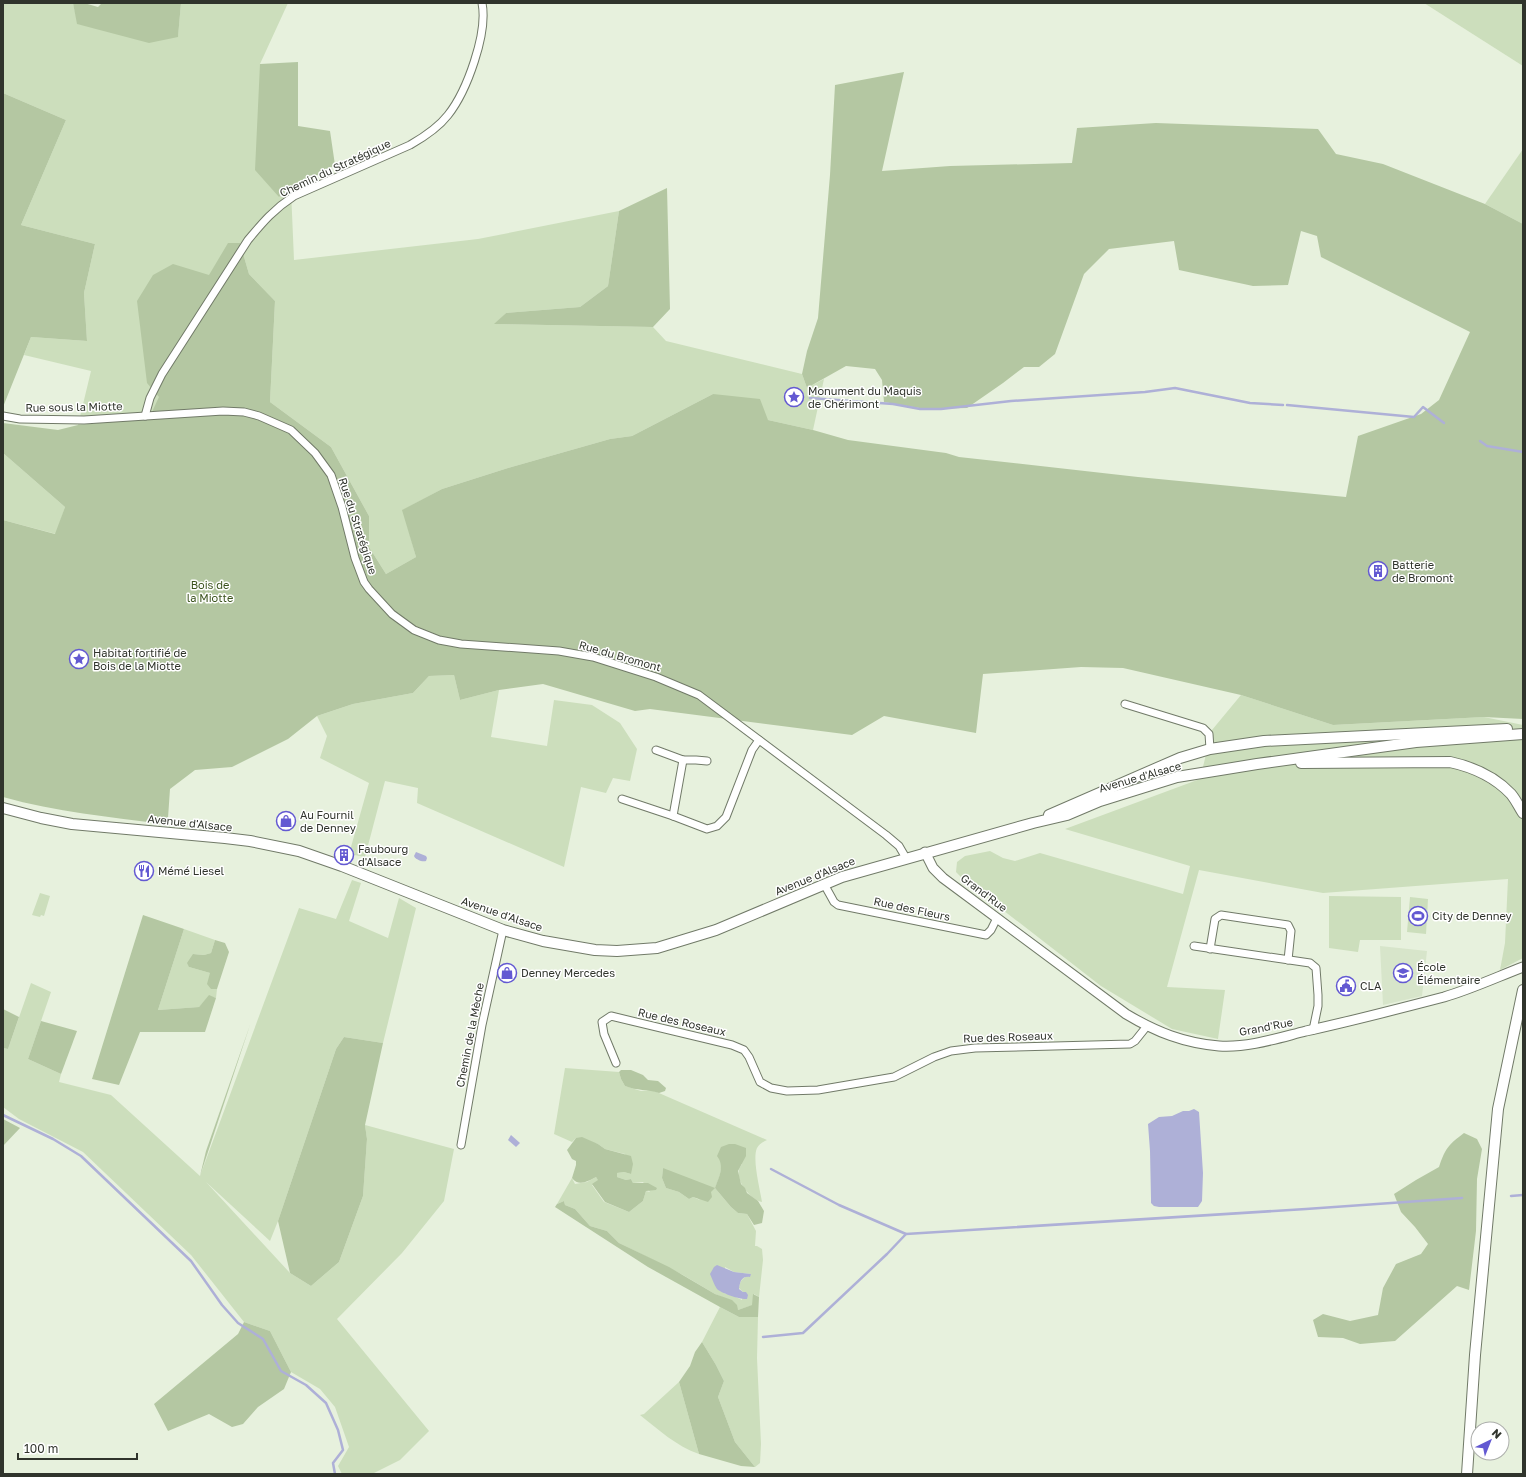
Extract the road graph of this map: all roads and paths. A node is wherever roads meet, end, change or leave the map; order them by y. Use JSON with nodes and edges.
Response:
{"nodes":[{"id":1,"x":482,"y":3,"type":"edge"},
{"id":2,"x":3,"y":416,"type":"edge"},
{"id":3,"x":146,"y":416,"type":"junction"},
{"id":4,"x":392,"y":614,"type":"joint"},
{"id":5,"x":1125,"y":704,"type":"dead end"},
{"id":6,"x":1523,"y":728,"type":"edge"},
{"id":7,"x":1523,"y":734,"type":"edge"},
{"id":8,"x":760,"y":740,"type":"junction"},
{"id":9,"x":1210,"y":749,"type":"junction"},
{"id":10,"x":656,"y":750,"type":"dead end"},
{"id":11,"x":683,"y":760,"type":"junction"},
{"id":12,"x":707,"y":762,"type":"dead end"},
{"id":13,"x":1257,"y":764,"type":"junction"},
{"id":14,"x":622,"y":799,"type":"dead end"},
{"id":15,"x":3,"y":808,"type":"edge"},
{"id":16,"x":1523,"y":813,"type":"edge"},
{"id":17,"x":673,"y":816,"type":"junction"},
{"id":18,"x":1033,"y":823,"type":"junction"},
{"id":19,"x":925,"y":852,"type":"junction"},
{"id":20,"x":906,"y":858,"type":"junction"},
{"id":21,"x":824,"y":884,"type":"junction"},
{"id":22,"x":997,"y":918,"type":"junction"},
{"id":23,"x":503,"y":930,"type":"junction"},
{"id":24,"x":1194,"y":946,"type":"dead end"},
{"id":25,"x":1210,"y":949,"type":"junction"},
{"id":26,"x":1288,"y":960,"type":"junction"},
{"id":27,"x":1523,"y":967,"type":"edge"},
{"id":28,"x":1523,"y":990,"type":"edge"},
{"id":29,"x":1147,"y":1026,"type":"junction"},
{"id":30,"x":1313,"y":1030,"type":"junction"},
{"id":31,"x":616,"y":1062,"type":"dead end"},
{"id":32,"x":460,"y":1145,"type":"dead end"},
{"id":33,"x":1467,"y":1474,"type":"edge"}],
"edges":[{"from":1,"to":3,"type":"street","name":"Chemin du Stratégique"},
{"from":2,"to":3,"type":"street","name":"Rue sous la Miotte"},
{"from":3,"to":4,"type":"street","name":"Rue du Stratégique"},
{"from":4,"to":8,"type":"street","name":"Rue du Bromont"},
{"from":5,"to":9,"type":"street"},
{"from":6,"to":9,"type":"main road","name":"Avenue d'Alsace"},
{"from":7,"to":13,"type":"main road"},
{"from":8,"to":17,"type":"street"},
{"from":8,"to":20,"type":"street","name":"Rue du Bromont"},
{"from":9,"to":18,"type":"main road","name":"Avenue d'Alsace"},
{"from":10,"to":11,"type":"street"},
{"from":11,"to":12,"type":"street"},
{"from":11,"to":17,"type":"street"},
{"from":13,"to":16,"type":"main road"},
{"from":13,"to":18,"type":"main road","name":"Avenue d'Alsace"},
{"from":14,"to":17,"type":"street"},
{"from":15,"to":23,"type":"main road","name":"Avenue d'Alsace"},
{"from":18,"to":19,"type":"main road","name":"Avenue d'Alsace"},
{"from":19,"to":20,"type":"main road","name":"Avenue d'Alsace"},
{"from":19,"to":22,"type":"street","name":"Grand'Rue"},
{"from":20,"to":21,"type":"main road","name":"Avenue d'Alsace"},
{"from":21,"to":22,"type":"street","name":"Rue des Fleurs"},
{"from":21,"to":23,"type":"main road","name":"Avenue d'Alsace"},
{"from":22,"to":29,"type":"street","name":"Grand'Rue"},
{"from":23,"to":32,"type":"street","name":"Chemin de la Mèche"},
{"from":24,"to":25,"type":"street"},
{"from":25,"to":26,"type":"street"},
{"from":25,"to":26,"type":"street"},
{"from":26,"to":30,"type":"street"},
{"from":27,"to":30,"type":"street","name":"Grand'Rue"},
{"from":28,"to":33,"type":"main road"},
{"from":29,"to":30,"type":"street","name":"Grand'Rue"},
{"from":29,"to":31,"type":"street","name":"Rue des Roseaux"}]}
